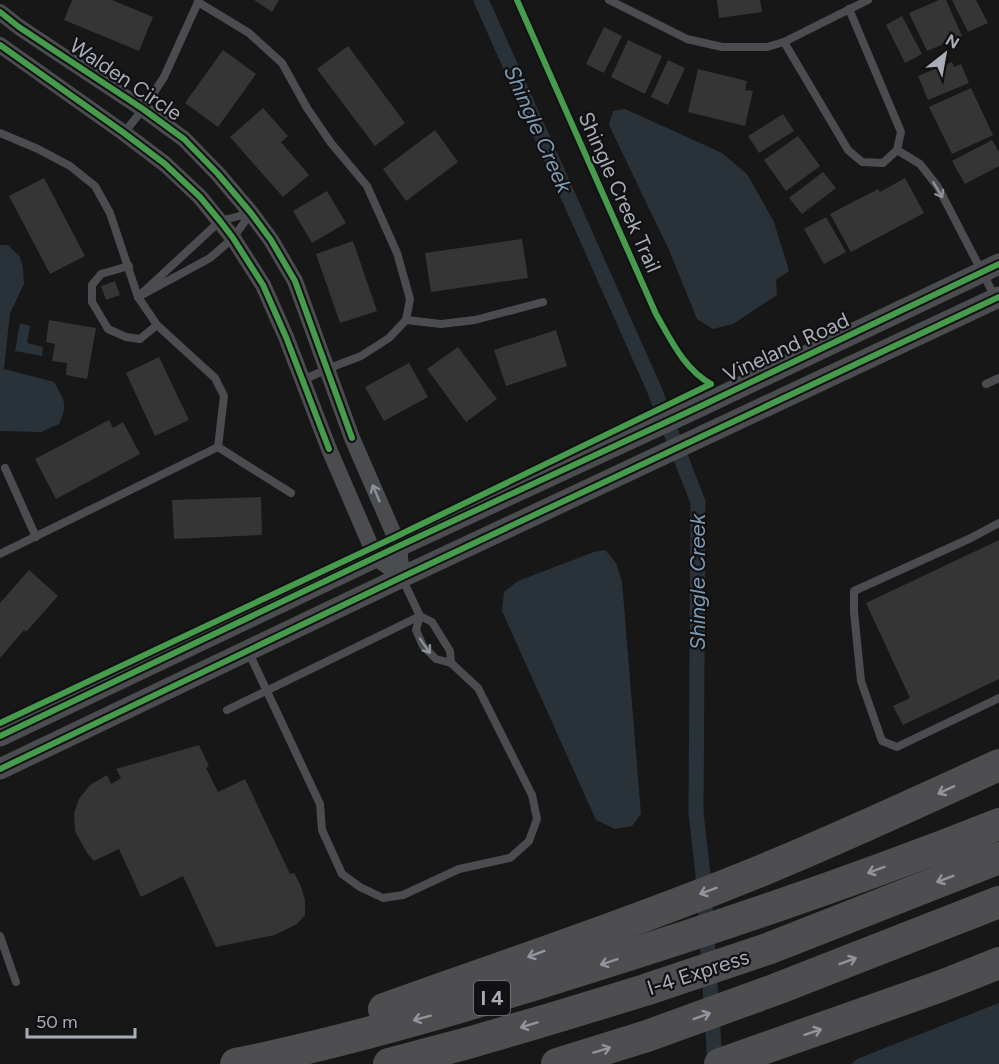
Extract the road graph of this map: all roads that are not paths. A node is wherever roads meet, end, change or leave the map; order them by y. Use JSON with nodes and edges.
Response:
{"nodes":[{"id":1,"x":609,"y":0,"type":"edge"},
{"id":2,"x":868,"y":0,"type":"edge"},
{"id":3,"x":198,"y":1,"type":"edge"},
{"id":4,"x":849,"y":9,"type":"junction"},
{"id":5,"x":0,"y":12,"type":"edge"},
{"id":6,"x":784,"y":42,"type":"junction"},
{"id":7,"x":0,"y":45,"type":"edge"},
{"id":8,"x":143,"y":109,"type":"junction"},
{"id":9,"x":0,"y":133,"type":"edge"},
{"id":10,"x":124,"y":133,"type":"junction"},
{"id":11,"x":897,"y":150,"type":"junction"},
{"id":12,"x":251,"y":213,"type":"junction"},
{"id":13,"x":220,"y":221,"type":"junction"},
{"id":14,"x":233,"y":238,"type":"junction"},
{"id":15,"x":129,"y":266,"type":"junction"},
{"id":16,"x":990,"y":268,"type":"edge"},
{"id":17,"x":138,"y":297,"type":"junction"},
{"id":18,"x":998,"y":300,"type":"edge"},
{"id":19,"x":543,"y":302,"type":"dead end"},
{"id":20,"x":406,"y":320,"type":"junction"},
{"id":21,"x":157,"y":325,"type":"junction"},
{"id":22,"x":327,"y":369,"type":"junction"},
{"id":23,"x":999,"y":378,"type":"edge"},
{"id":24,"x":303,"y":380,"type":"junction"},
{"id":25,"x":986,"y":384,"type":"dead end"},
{"id":26,"x":218,"y":447,"type":"junction"},
{"id":27,"x":5,"y":468,"type":"dead end"},
{"id":28,"x":291,"y":493,"type":"dead end"},
{"id":29,"x":999,"y":523,"type":"edge"},
{"id":30,"x":36,"y":537,"type":"junction"},
{"id":31,"x":399,"y":546,"type":"junction"},
{"id":32,"x":0,"y":554,"type":"edge"},
{"id":33,"x":376,"y":558,"type":"junction"},
{"id":34,"x":402,"y":578,"type":"junction"},
{"id":35,"x":420,"y":616,"type":"junction"},
{"id":36,"x":248,"y":651,"type":"junction"},
{"id":37,"x":451,"y":663,"type":"junction"},
{"id":38,"x":267,"y":690,"type":"junction"},
{"id":39,"x":999,"y":698,"type":"edge"},
{"id":40,"x":227,"y":710,"type":"dead end"},
{"id":41,"x":0,"y":736,"type":"edge"},
{"id":42,"x":999,"y":765,"type":"edge"},
{"id":43,"x":0,"y":769,"type":"edge"},
{"id":44,"x":999,"y":824,"type":"edge"},
{"id":45,"x":999,"y":858,"type":"edge"},
{"id":46,"x":999,"y":902,"type":"edge"},
{"id":47,"x":0,"y":936,"type":"edge"},
{"id":48,"x":999,"y":963,"type":"edge"},
{"id":49,"x":16,"y":982,"type":"dead end"},
{"id":50,"x":318,"y":1046,"type":"junction"},
{"id":51,"x":236,"y":1064,"type":"edge"},
{"id":52,"x":389,"y":1064,"type":"edge"},
{"id":53,"x":557,"y":1064,"type":"edge"},
{"id":54,"x":720,"y":1064,"type":"edge"}],
"edges":[{"from":1,"to":6,"type":"lane"},
{"from":2,"to":4,"type":"lane"},
{"from":3,"to":8,"type":"lane"},
{"from":3,"to":20,"type":"lane"},
{"from":4,"to":6,"type":"lane"},
{"from":4,"to":11,"type":"lane"},
{"from":5,"to":8,"type":"street","name":"Walden Circle"},
{"from":6,"to":11,"type":"lane"},
{"from":7,"to":10,"type":"street"},
{"from":8,"to":10,"type":"lane"},
{"from":8,"to":12,"type":"street","name":"Walden Circle"},
{"from":9,"to":15,"type":"lane"},
{"from":10,"to":13,"type":"street"},
{"from":11,"to":16,"type":"lane","one_way":true},
{"from":12,"to":13,"type":"lane"},
{"from":12,"to":14,"type":"lane"},
{"from":12,"to":22,"type":"street","name":"Walden Circle"},
{"from":13,"to":14,"type":"street"},
{"from":13,"to":17,"type":"lane"},
{"from":14,"to":17,"type":"lane"},
{"from":14,"to":24,"type":"street"},
{"from":15,"to":17,"type":"lane"},
{"from":15,"to":21,"type":"lane"},
{"from":16,"to":18,"type":"lane"},
{"from":16,"to":31,"type":"street","name":"Vineland Road"},
{"from":17,"to":21,"type":"lane"},
{"from":18,"to":34,"type":"street"},
{"from":19,"to":20,"type":"lane"},
{"from":20,"to":22,"type":"lane"},
{"from":21,"to":26,"type":"lane"},
{"from":22,"to":24,"type":"lane"},
{"from":31,"to":22,"type":"street","name":"Walden Circle","one_way":true},
{"from":23,"to":25,"type":"lane"},
{"from":24,"to":33,"type":"street"},
{"from":26,"to":28,"type":"lane"},
{"from":26,"to":30,"type":"lane"},
{"from":27,"to":30,"type":"lane"},
{"from":29,"to":39,"type":"lane"},
{"from":30,"to":32,"type":"lane"},
{"from":31,"to":33,"type":"street","name":"Vineland Road"},
{"from":31,"to":34,"type":"street","name":"Walden Circle"},
{"from":33,"to":34,"type":"street"},
{"from":33,"to":41,"type":"street","name":"Vineland Road"},
{"from":34,"to":35,"type":"lane"},
{"from":34,"to":36,"type":"street"},
{"from":35,"to":37,"type":"lane"},
{"from":35,"to":37,"type":"lane","one_way":true},
{"from":35,"to":38,"type":"lane"},
{"from":36,"to":38,"type":"lane"},
{"from":36,"to":43,"type":"street"},
{"from":37,"to":38,"type":"lane"},
{"from":38,"to":40,"type":"lane"},
{"from":42,"to":50,"type":"highway","one_way":true},
{"from":44,"to":50,"type":"highway","number":"I 4","one_way":true},
{"from":45,"to":52,"type":"highway","name":"I-4 Express","one_way":true},
{"from":53,"to":46,"type":"highway","name":"I-4 Express","one_way":true},
{"from":47,"to":49,"type":"lane"},
{"from":54,"to":48,"type":"highway","one_way":true},
{"from":50,"to":51,"type":"highway","number":"I 4"}]}
